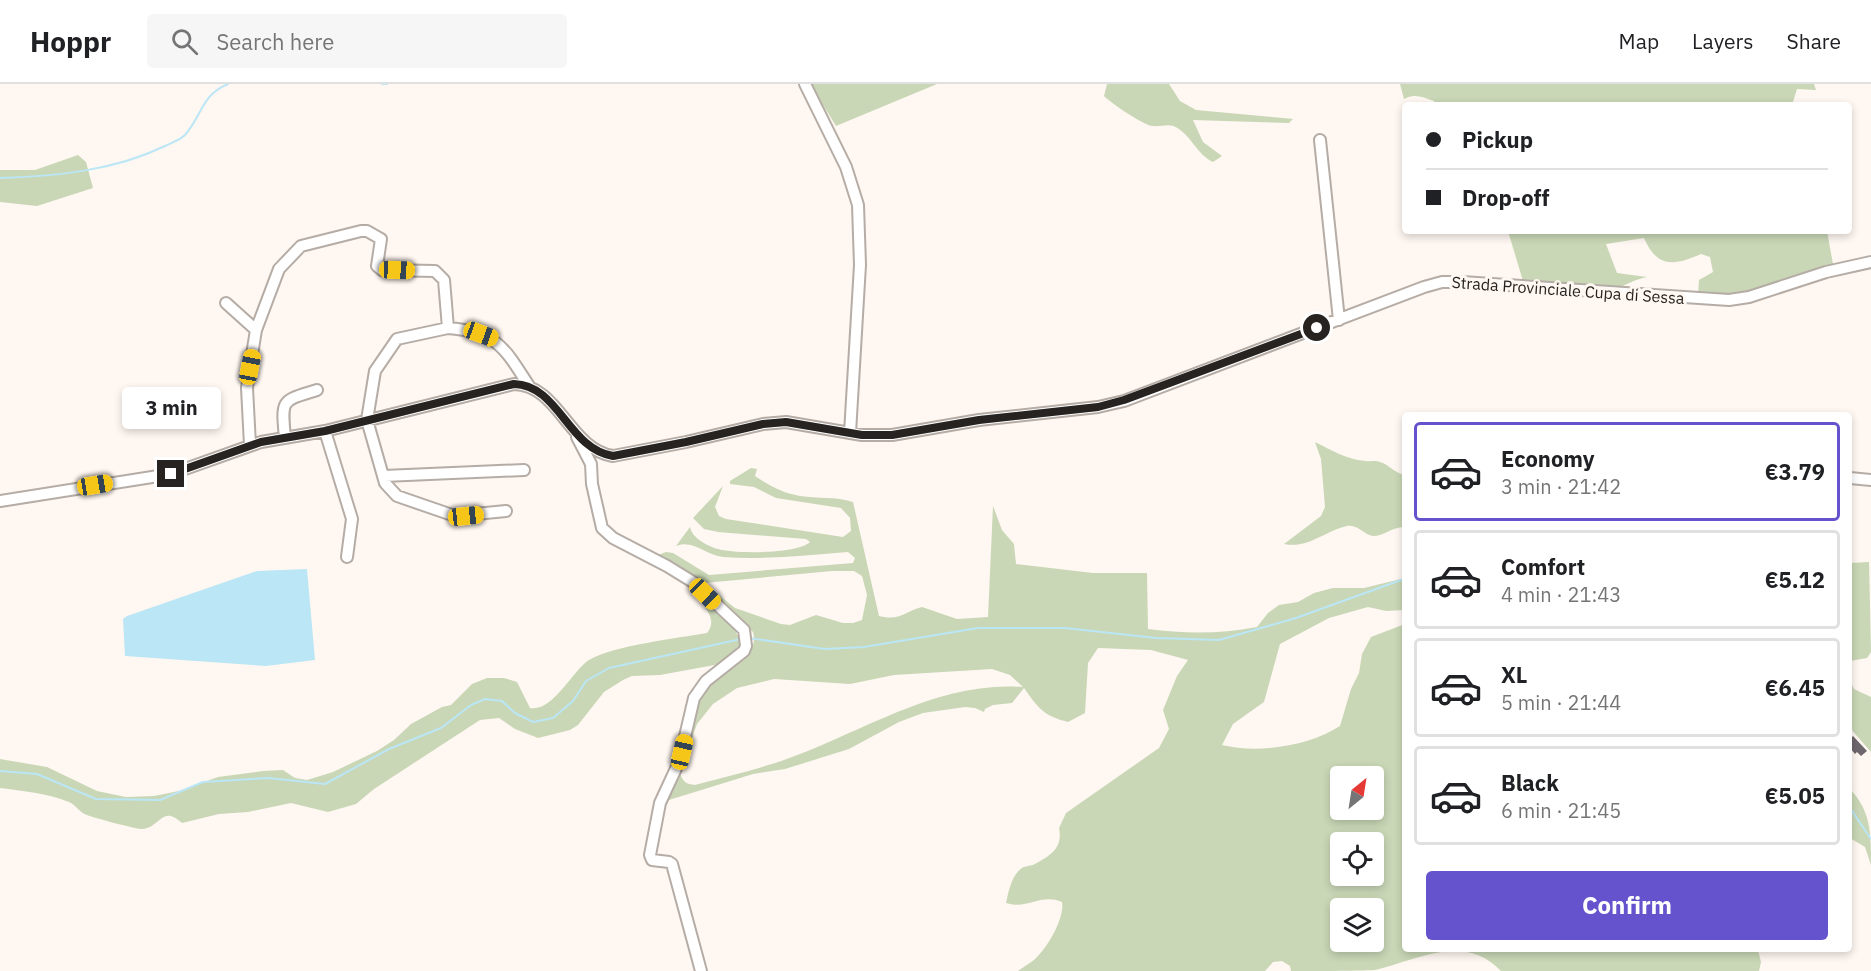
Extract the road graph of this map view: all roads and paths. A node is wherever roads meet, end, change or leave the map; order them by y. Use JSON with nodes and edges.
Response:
{"nodes":[{"id":1,"x":805,"y":84,"type":"edge"},
{"id":2,"x":1320,"y":140,"type":"dead end"},
{"id":3,"x":1871,"y":262,"type":"edge"},
{"id":4,"x":226,"y":303,"type":"dead end"},
{"id":5,"x":1339,"y":320,"type":"junction"},
{"id":6,"x":448,"y":328,"type":"junction"},
{"id":7,"x":256,"y":330,"type":"junction"},
{"id":8,"x":530,"y":386,"type":"junction"},
{"id":9,"x":317,"y":390,"type":"dead end"},
{"id":10,"x":367,"y":420,"type":"junction"},
{"id":11,"x":325,"y":431,"type":"junction"},
{"id":12,"x":850,"y":434,"type":"junction"},
{"id":13,"x":577,"y":435,"type":"junction"},
{"id":14,"x":285,"y":438,"type":"junction"},
{"id":15,"x":250,"y":445,"type":"junction"},
{"id":16,"x":524,"y":470,"type":"dead end"},
{"id":17,"x":384,"y":476,"type":"junction"},
{"id":18,"x":1852,"y":478,"type":"edge"},
{"id":19,"x":1871,"y":480,"type":"edge"},
{"id":20,"x":0,"y":501,"type":"edge"},
{"id":21,"x":506,"y":511,"type":"dead end"},
{"id":22,"x":347,"y":557,"type":"dead end"},
{"id":23,"x":701,"y":971,"type":"edge"}],
"edges":[{"from":1,"to":12,"type":"street"},
{"from":2,"to":5,"type":"street"},
{"from":3,"to":5,"type":"street","name":"Strada Provinciale Cupa di Sessa"},
{"from":4,"to":7,"type":"street"},
{"from":5,"to":12,"type":"street","name":"Strada Provinciale Cupa di Sessa"},
{"from":6,"to":7,"type":"street"},
{"from":6,"to":8,"type":"street","name":"Strada Provinciale Cupa di Sessa"},
{"from":6,"to":10,"type":"street"},
{"from":7,"to":15,"type":"street"},
{"from":8,"to":10,"type":"street"},
{"from":8,"to":13,"type":"street","name":"Strada Provinciale Cupa di Sessa"},
{"from":9,"to":14,"type":"street"},
{"from":10,"to":11,"type":"street"},
{"from":10,"to":17,"type":"street"},
{"from":11,"to":14,"type":"street"},
{"from":11,"to":22,"type":"street"},
{"from":12,"to":13,"type":"street","name":"Strada Provinciale Cupa di Sessa"},
{"from":13,"to":23,"type":"street"},
{"from":14,"to":15,"type":"street"},
{"from":15,"to":20,"type":"street"},
{"from":16,"to":17,"type":"street"},
{"from":17,"to":21,"type":"street"},
{"from":18,"to":19,"type":"street"}]}
